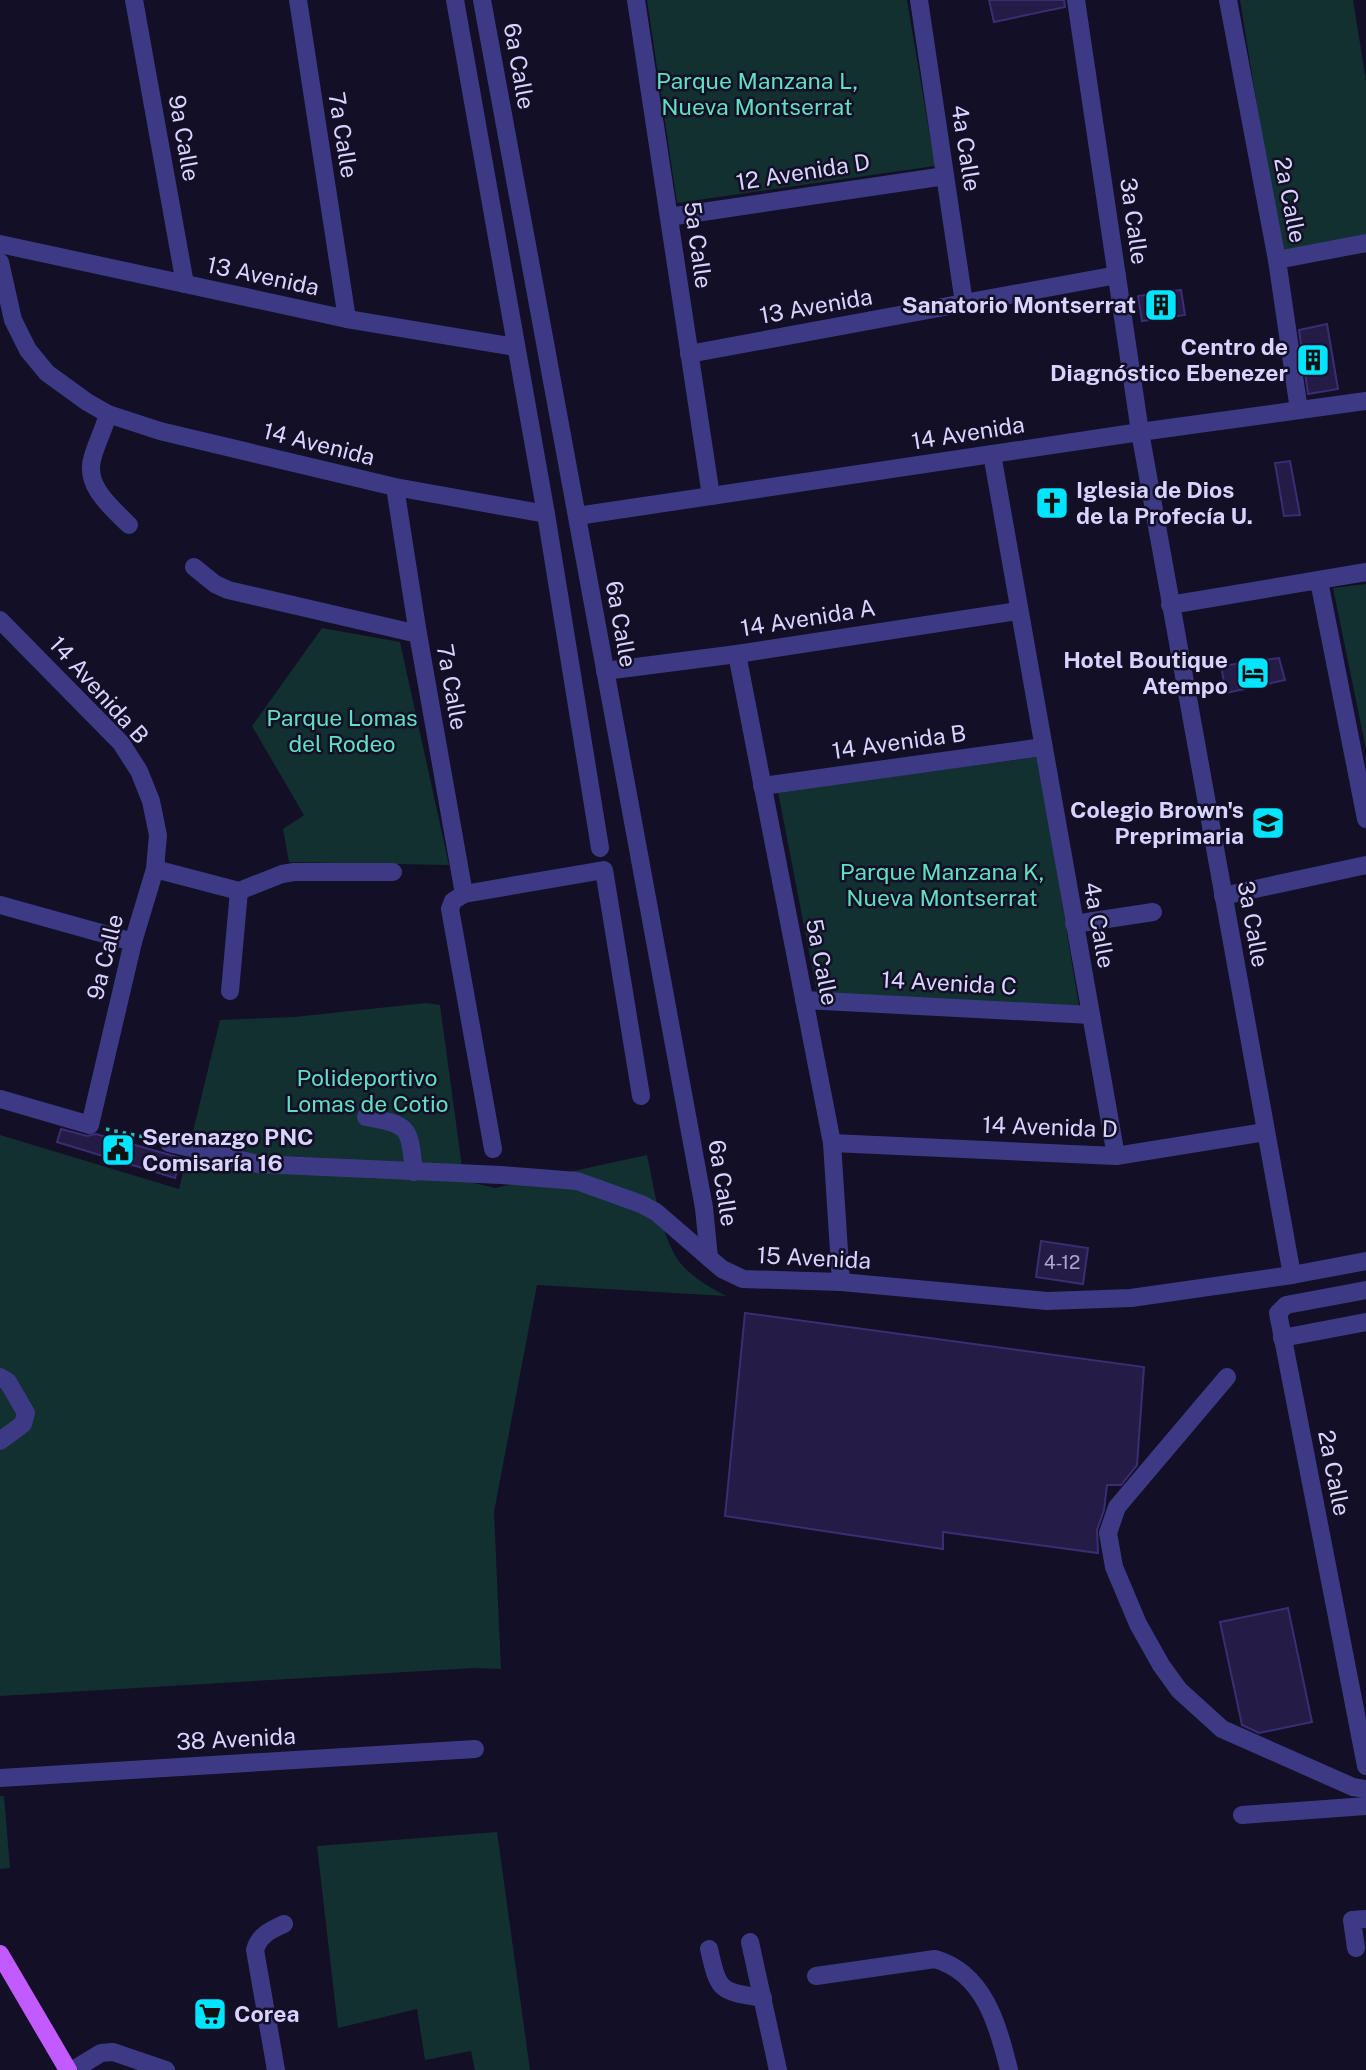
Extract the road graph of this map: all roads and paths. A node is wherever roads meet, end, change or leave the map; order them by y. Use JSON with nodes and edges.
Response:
{"nodes":[{"id":1,"x":134,"y":0,"type":"edge"},
{"id":2,"x":298,"y":0,"type":"edge"},
{"id":3,"x":456,"y":0,"type":"edge"},
{"id":4,"x":482,"y":0,"type":"edge"},
{"id":5,"x":636,"y":0,"type":"edge"},
{"id":6,"x":919,"y":0,"type":"edge"},
{"id":7,"x":1076,"y":0,"type":"edge"},
{"id":8,"x":1228,"y":0,"type":"edge"},
{"id":9,"x":945,"y":176,"type":"junction"},
{"id":10,"x":669,"y":217,"type":"junction"},
{"id":11,"x":1366,"y":243,"type":"edge"},
{"id":12,"x":0,"y":244,"type":"edge"},
{"id":13,"x":1277,"y":260,"type":"junction"},
{"id":14,"x":0,"y":262,"type":"edge"},
{"id":15,"x":1117,"y":275,"type":"junction"},
{"id":16,"x":185,"y":284,"type":"junction"},
{"id":17,"x":964,"y":303,"type":"junction"},
{"id":18,"x":347,"y":319,"type":"junction"},
{"id":19,"x":516,"y":347,"type":"junction"},
{"id":20,"x":690,"y":354,"type":"junction"},
{"id":21,"x":1366,"y":401,"type":"edge"},
{"id":22,"x":1299,"y":410,"type":"junction"},
{"id":23,"x":108,"y":414,"type":"junction"},
{"id":24,"x":1140,"y":432,"type":"junction"},
{"id":25,"x":992,"y":454,"type":"junction"},
{"id":26,"x":396,"y":487,"type":"junction"},
{"id":27,"x":711,"y":496,"type":"junction"},
{"id":28,"x":546,"y":514,"type":"junction"},
{"id":29,"x":577,"y":516,"type":"junction"},
{"id":30,"x":129,"y":525,"type":"dead end"},
{"id":31,"x":194,"y":567,"type":"dead end"},
{"id":32,"x":1366,"y":572,"type":"edge"},
{"id":33,"x":1319,"y":581,"type":"junction"},
{"id":34,"x":1170,"y":606,"type":"junction"},
{"id":35,"x":1018,"y":611,"type":"junction"},
{"id":36,"x":0,"y":620,"type":"edge"},
{"id":37,"x":418,"y":634,"type":"junction"},
{"id":38,"x":737,"y":654,"type":"junction"},
{"id":39,"x":605,"y":671,"type":"junction"},
{"id":40,"x":1043,"y":747,"type":"junction"},
{"id":41,"x":762,"y":786,"type":"junction"},
{"id":42,"x":151,"y":801,"type":"joint"},
{"id":43,"x":1366,"y":818,"type":"edge"},
{"id":44,"x":600,"y":848,"type":"dead end"},
{"id":45,"x":1366,"y":865,"type":"edge"},
{"id":46,"x":155,"y":869,"type":"junction"},
{"id":47,"x":393,"y":872,"type":"dead end"},
{"id":48,"x":239,"y":891,"type":"junction"},
{"id":49,"x":464,"y":894,"type":"junction"},
{"id":50,"x":1223,"y":896,"type":"junction"},
{"id":51,"x":0,"y":905,"type":"edge"},
{"id":52,"x":1153,"y":912,"type":"dead end"},
{"id":53,"x":1074,"y":924,"type":"junction"},
{"id":54,"x":133,"y":942,"type":"junction"},
{"id":55,"x":230,"y":991,"type":"dead end"},
{"id":56,"x":804,"y":1000,"type":"junction"},
{"id":57,"x":1091,"y":1015,"type":"junction"},
{"id":58,"x":641,"y":1096,"type":"dead end"},
{"id":59,"x":0,"y":1099,"type":"edge"},
{"id":60,"x":366,"y":1117,"type":"dead end"},
{"id":61,"x":90,"y":1125,"type":"junction"},
{"id":62,"x":1265,"y":1132,"type":"junction"},
{"id":63,"x":169,"y":1143,"type":"joint"},
{"id":64,"x":832,"y":1143,"type":"junction"},
{"id":65,"x":493,"y":1149,"type":"dead end"},
{"id":66,"x":1116,"y":1156,"type":"junction"},
{"id":67,"x":414,"y":1172,"type":"junction"},
{"id":68,"x":709,"y":1258,"type":"junction"},
{"id":69,"x":1366,"y":1261,"type":"edge"},
{"id":70,"x":1292,"y":1275,"type":"junction"},
{"id":71,"x":841,"y":1282,"type":"junction"},
{"id":72,"x":1366,"y":1290,"type":"edge"},
{"id":73,"x":1366,"y":1322,"type":"edge"},
{"id":74,"x":1282,"y":1338,"type":"junction"},
{"id":75,"x":0,"y":1377,"type":"edge"},
{"id":76,"x":1227,"y":1377,"type":"dead end"},
{"id":77,"x":0,"y":1441,"type":"edge"},
{"id":78,"x":475,"y":1749,"type":"dead end"},
{"id":79,"x":1366,"y":1766,"type":"edge"},
{"id":80,"x":0,"y":1778,"type":"edge"},
{"id":81,"x":1366,"y":1789,"type":"edge"},
{"id":82,"x":1366,"y":1806,"type":"edge"},
{"id":83,"x":1242,"y":1815,"type":"dead end"},
{"id":84,"x":1366,"y":1919,"type":"edge"},
{"id":85,"x":284,"y":1924,"type":"dead end"},
{"id":86,"x":750,"y":1941,"type":"dead end"},
{"id":87,"x":1356,"y":1948,"type":"dead end"},
{"id":88,"x":709,"y":1949,"type":"dead end"},
{"id":89,"x":0,"y":1954,"type":"edge"},
{"id":90,"x":816,"y":1976,"type":"dead end"},
{"id":91,"x":763,"y":1998,"type":"junction"},
{"id":92,"x":68,"y":2070,"type":"edge"},
{"id":93,"x":73,"y":2070,"type":"edge"},
{"id":94,"x":166,"y":2070,"type":"edge"},
{"id":95,"x":276,"y":2070,"type":"edge"},
{"id":96,"x":778,"y":2070,"type":"edge"},
{"id":97,"x":1009,"y":2070,"type":"edge"}],
"edges":[{"from":1,"to":16,"type":"street","name":"9a Calle"},
{"from":2,"to":18,"type":"street","name":"7a Calle"},
{"from":3,"to":19,"type":"street"},
{"from":4,"to":29,"type":"street","name":"6a Calle"},
{"from":5,"to":10,"type":"street","name":"5a Calle"},
{"from":6,"to":9,"type":"street","name":"4a Calle"},
{"from":7,"to":15,"type":"street","name":"3a Calle"},
{"from":8,"to":13,"type":"street","name":"2a Calle"},
{"from":9,"to":10,"type":"street","name":"12 Avenida D"},
{"from":9,"to":17,"type":"street","name":"4a Calle"},
{"from":10,"to":20,"type":"street","name":"5a Calle"},
{"from":11,"to":13,"type":"street"},
{"from":12,"to":16,"type":"street","name":"13 Avenida"},
{"from":13,"to":22,"type":"street","name":"2a Calle"},
{"from":14,"to":23,"type":"street","name":"14 Avenida"},
{"from":15,"to":17,"type":"street","name":"13 Avenida"},
{"from":15,"to":24,"type":"street","name":"3a Calle"},
{"from":16,"to":18,"type":"street","name":"13 Avenida"},
{"from":17,"to":20,"type":"street","name":"13 Avenida"},
{"from":18,"to":19,"type":"street","name":"13 Avenida"},
{"from":19,"to":28,"type":"street"},
{"from":20,"to":27,"type":"street","name":"5a Calle"},
{"from":21,"to":22,"type":"street","name":"14 Avenida"},
{"from":22,"to":24,"type":"street","name":"14 Avenida"},
{"from":23,"to":26,"type":"street","name":"14 Avenida"},
{"from":23,"to":30,"type":"street"},
{"from":24,"to":25,"type":"street","name":"14 Avenida"},
{"from":24,"to":34,"type":"street","name":"3a Calle"},
{"from":25,"to":27,"type":"street","name":"14 Avenida"},
{"from":25,"to":35,"type":"street","name":"4a Calle"},
{"from":26,"to":28,"type":"street","name":"14 Avenida"},
{"from":26,"to":37,"type":"street","name":"7a Calle"},
{"from":27,"to":29,"type":"street","name":"14 Avenida"},
{"from":28,"to":44,"type":"street"},
{"from":29,"to":39,"type":"street","name":"6a Calle"},
{"from":31,"to":37,"type":"street"},
{"from":32,"to":33,"type":"street"},
{"from":33,"to":34,"type":"street"},
{"from":33,"to":43,"type":"street"},
{"from":34,"to":50,"type":"street","name":"3a Calle"},
{"from":35,"to":38,"type":"street","name":"14 Avenida A"},
{"from":35,"to":40,"type":"street","name":"4a Calle"},
{"from":36,"to":42,"type":"street","name":"14 Avenida B"},
{"from":37,"to":49,"type":"street","name":"7a Calle"},
{"from":38,"to":39,"type":"street","name":"14 Avenida A"},
{"from":38,"to":41,"type":"street","name":"5a Calle"},
{"from":39,"to":68,"type":"street","name":"6a Calle"},
{"from":40,"to":41,"type":"street","name":"14 Avenida B"},
{"from":40,"to":53,"type":"street","name":"4a Calle"},
{"from":41,"to":56,"type":"street","name":"5a Calle"},
{"from":42,"to":46,"type":"street","name":"9a Calle"},
{"from":45,"to":50,"type":"street"},
{"from":46,"to":48,"type":"street"},
{"from":46,"to":54,"type":"street","name":"9a Calle"},
{"from":47,"to":48,"type":"street"},
{"from":48,"to":55,"type":"street"},
{"from":49,"to":58,"type":"street"},
{"from":49,"to":65,"type":"street"},
{"from":50,"to":62,"type":"street","name":"3a Calle"},
{"from":51,"to":54,"type":"street"},
{"from":52,"to":53,"type":"street"},
{"from":53,"to":57,"type":"street","name":"4a Calle"},
{"from":54,"to":61,"type":"street","name":"9a Calle"},
{"from":56,"to":57,"type":"street","name":"14 Avenida C"},
{"from":56,"to":64,"type":"street","name":"5a Calle"},
{"from":57,"to":66,"type":"street","name":"4a Calle"},
{"from":59,"to":61,"type":"street"},
{"from":60,"to":67,"type":"street"},
{"from":61,"to":63,"type":"path"},
{"from":62,"to":66,"type":"street","name":"14 Avenida D"},
{"from":62,"to":70,"type":"street","name":"3a Calle"},
{"from":63,"to":67,"type":"street","name":"15 Avenida"},
{"from":64,"to":66,"type":"street","name":"14 Avenida D"},
{"from":64,"to":71,"type":"street","name":"5a Calle"},
{"from":67,"to":68,"type":"street","name":"15 Avenida"},
{"from":68,"to":71,"type":"street","name":"15 Avenida"},
{"from":69,"to":70,"type":"street","name":"15 Avenida"},
{"from":70,"to":71,"type":"street","name":"15 Avenida"},
{"from":72,"to":74,"type":"street","name":"2a Calle"},
{"from":73,"to":74,"type":"street"},
{"from":74,"to":79,"type":"street","name":"2a Calle"},
{"from":75,"to":77,"type":"street"},
{"from":76,"to":81,"type":"street"},
{"from":78,"to":80,"type":"street","name":"38 Avenida"},
{"from":82,"to":83,"type":"street"},
{"from":84,"to":87,"type":"street"},
{"from":85,"to":95,"type":"street"},
{"from":86,"to":91,"type":"street"},
{"from":88,"to":91,"type":"street"},
{"from":89,"to":92,"type":"main road"},
{"from":90,"to":97,"type":"street"},
{"from":91,"to":96,"type":"street"},
{"from":93,"to":94,"type":"street"}]}
